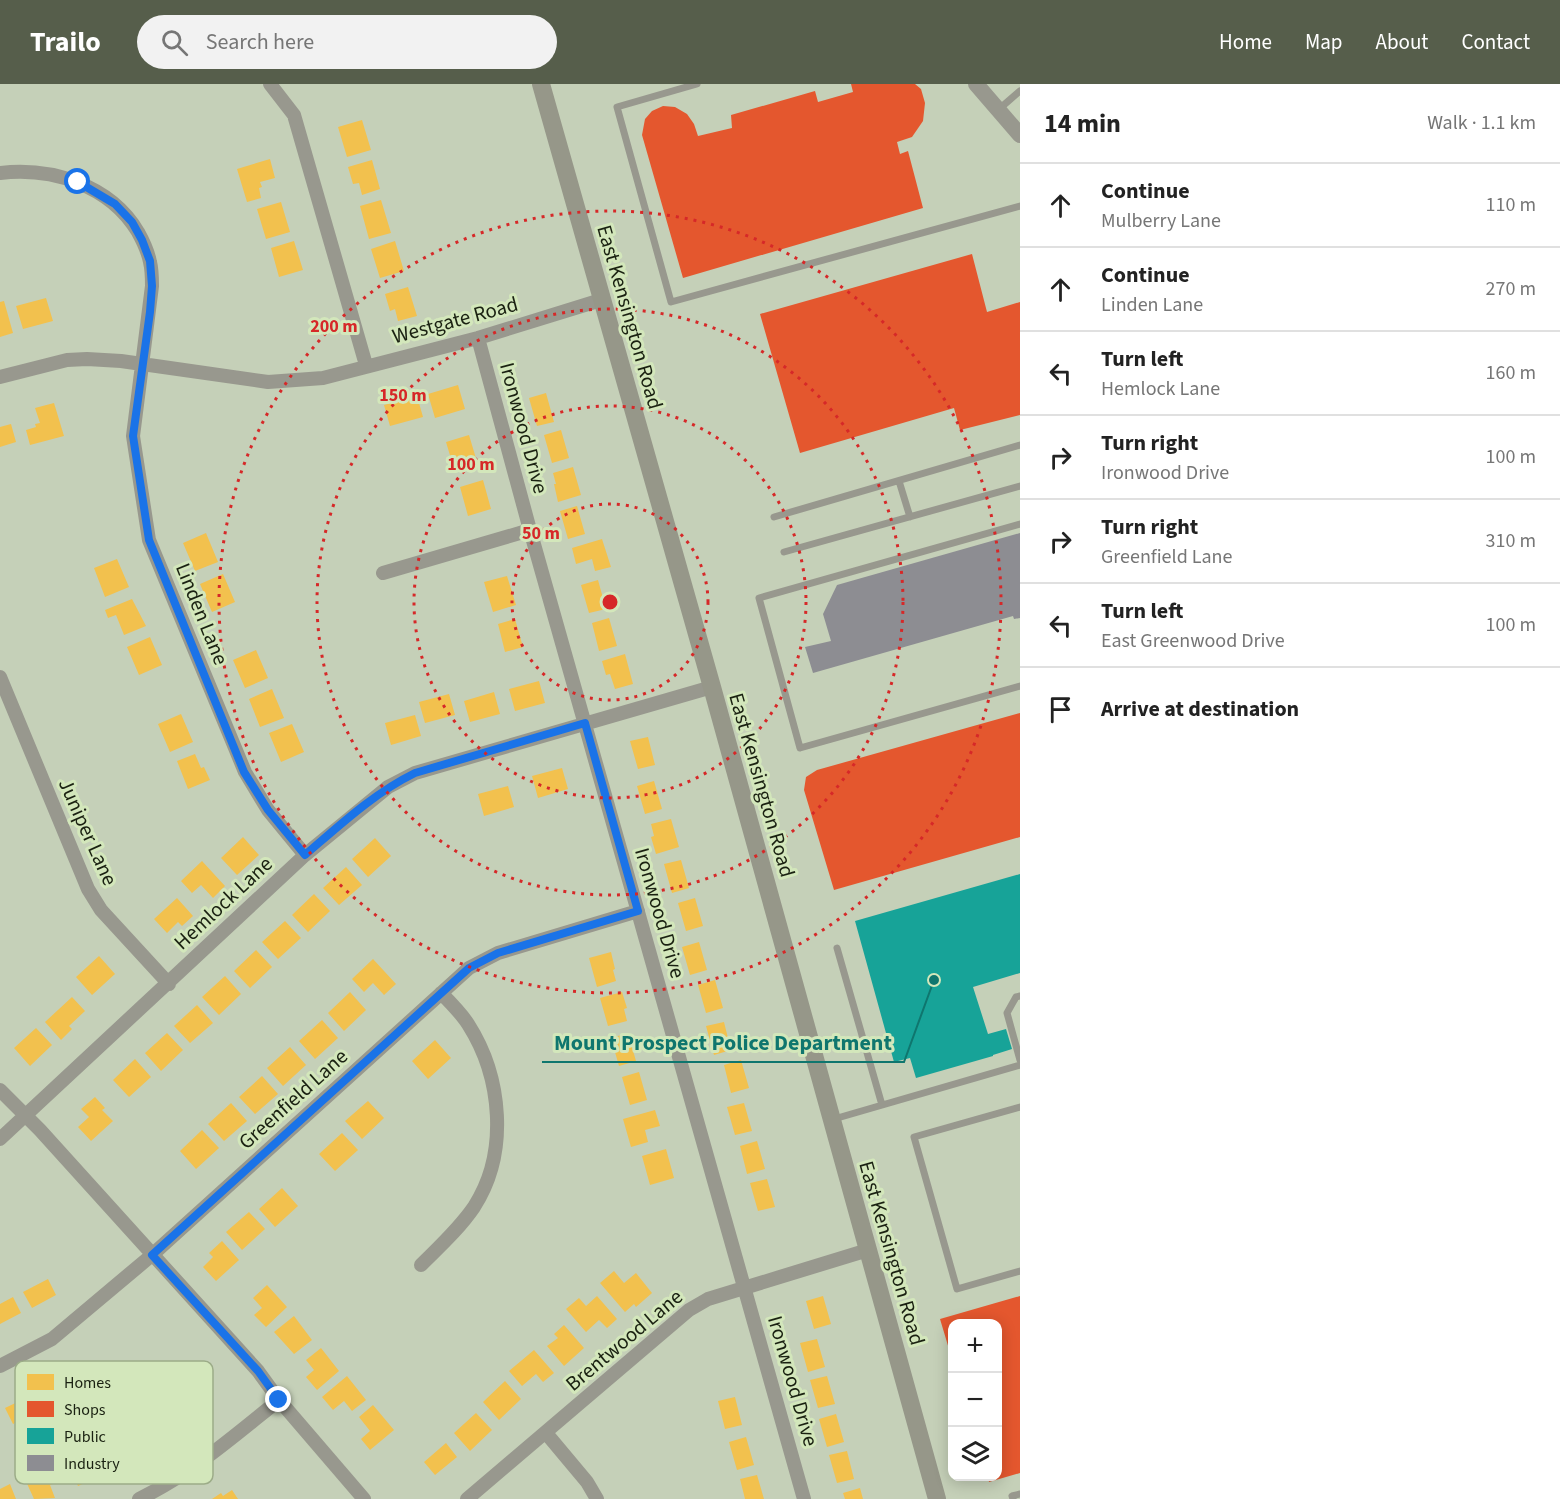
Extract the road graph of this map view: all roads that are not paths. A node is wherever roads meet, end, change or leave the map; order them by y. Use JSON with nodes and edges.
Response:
{"nodes":[{"id":1,"x":270,"y":84,"type":"edge"},
{"id":2,"x":541,"y":84,"type":"edge"},
{"id":3,"x":697,"y":84,"type":"edge"},
{"id":4,"x":976,"y":84,"type":"edge"},
{"id":5,"x":1020,"y":91,"type":"edge"},
{"id":6,"x":998,"y":110,"type":"junction"},
{"id":7,"x":1020,"y":135,"type":"edge"},
{"id":8,"x":0,"y":173,"type":"edge"},
{"id":9,"x":1020,"y":206,"type":"edge"},
{"id":10,"x":601,"y":300,"type":"junction"},
{"id":11,"x":478,"y":338,"type":"junction"},
{"id":12,"x":142,"y":365,"type":"junction"},
{"id":13,"x":366,"y":365,"type":"junction"},
{"id":14,"x":0,"y":377,"type":"edge"},
{"id":15,"x":1020,"y":446,"type":"edge"},
{"id":16,"x":899,"y":481,"type":"junction"},
{"id":17,"x":1020,"y":486,"type":"edge"},
{"id":18,"x":774,"y":517,"type":"dead end"},
{"id":19,"x":910,"y":517,"type":"junction"},
{"id":20,"x":1020,"y":524,"type":"edge"},
{"id":21,"x":530,"y":530,"type":"junction"},
{"id":22,"x":784,"y":552,"type":"dead end"},
{"id":23,"x":383,"y":573,"type":"dead end"},
{"id":24,"x":0,"y":677,"type":"edge"},
{"id":25,"x":1020,"y":686,"type":"edge"},
{"id":26,"x":712,"y":687,"type":"junction"},
{"id":27,"x":585,"y":723,"type":"junction"},
{"id":28,"x":305,"y":855,"type":"junction"},
{"id":29,"x":638,"y":911,"type":"junction"},
{"id":30,"x":837,"y":948,"type":"dead end"},
{"id":31,"x":168,"y":984,"type":"junction"},
{"id":32,"x":441,"y":993,"type":"junction"},
{"id":33,"x":1020,"y":996,"type":"edge"},
{"id":34,"x":1020,"y":1060,"type":"edge"},
{"id":35,"x":1020,"y":1065,"type":"edge"},
{"id":36,"x":0,"y":1090,"type":"edge"},
{"id":37,"x":882,"y":1105,"type":"junction"},
{"id":38,"x":1020,"y":1107,"type":"edge"},
{"id":39,"x":26,"y":1116,"type":"junction"},
{"id":40,"x":832,"y":1120,"type":"junction"},
{"id":41,"x":0,"y":1139,"type":"edge"},
{"id":42,"x":868,"y":1250,"type":"junction"},
{"id":43,"x":152,"y":1255,"type":"junction"},
{"id":44,"x":421,"y":1265,"type":"dead end"},
{"id":45,"x":1020,"y":1271,"type":"edge"},
{"id":46,"x":745,"y":1287,"type":"junction"},
{"id":47,"x":0,"y":1366,"type":"edge"},
{"id":48,"x":279,"y":1400,"type":"junction"},
{"id":49,"x":546,"y":1433,"type":"junction"},
{"id":50,"x":213,"y":1452,"type":"edge"},
{"id":51,"x":167,"y":1484,"type":"edge"},
{"id":52,"x":1020,"y":1494,"type":"edge"},
{"id":53,"x":1012,"y":1498,"type":"edge"},
{"id":54,"x":139,"y":1499,"type":"edge"},
{"id":55,"x":364,"y":1499,"type":"edge"},
{"id":56,"x":467,"y":1499,"type":"edge"},
{"id":57,"x":597,"y":1499,"type":"edge"},
{"id":58,"x":804,"y":1499,"type":"edge"},
{"id":59,"x":937,"y":1499,"type":"edge"}],
"edges":[{"from":1,"to":13,"type":"street"},
{"from":2,"to":10,"type":"main road","name":"East Kensington Road"},
{"from":3,"to":9,"type":"lane"},
{"from":4,"to":6,"type":"street"},
{"from":5,"to":6,"type":"lane"},
{"from":6,"to":7,"type":"street"},
{"from":8,"to":12,"type":"street","name":"Linden Lane"},
{"from":10,"to":11,"type":"street","name":"Westgate Road"},
{"from":10,"to":26,"type":"main road","name":"East Kensington Road"},
{"from":11,"to":13,"type":"street","name":"Westgate Road"},
{"from":11,"to":21,"type":"street","name":"Ironwood Drive"},
{"from":12,"to":13,"type":"street","name":"Westgate Road"},
{"from":12,"to":14,"type":"street","name":"Westgate Road"},
{"from":12,"to":28,"type":"street","name":"Linden Lane"},
{"from":15,"to":16,"type":"lane"},
{"from":16,"to":18,"type":"lane"},
{"from":16,"to":19,"type":"lane"},
{"from":17,"to":19,"type":"lane"},
{"from":19,"to":22,"type":"lane"},
{"from":20,"to":25,"type":"lane"},
{"from":21,"to":23,"type":"street"},
{"from":21,"to":27,"type":"street","name":"Ironwood Drive"},
{"from":24,"to":31,"type":"street","name":"Juniper Lane"},
{"from":26,"to":27,"type":"street","name":"Hemlock Lane"},
{"from":26,"to":40,"type":"main road","name":"East Kensington Road"},
{"from":27,"to":28,"type":"street","name":"Hemlock Lane"},
{"from":27,"to":29,"type":"street","name":"Ironwood Drive"},
{"from":28,"to":31,"type":"street","name":"Hemlock Lane"},
{"from":29,"to":32,"type":"street","name":"Greenfield Lane"},
{"from":29,"to":46,"type":"street","name":"Ironwood Drive"},
{"from":30,"to":37,"type":"lane"},
{"from":31,"to":39,"type":"street","name":"Hemlock Lane"},
{"from":32,"to":43,"type":"street","name":"Greenfield Lane"},
{"from":32,"to":44,"type":"street"},
{"from":33,"to":34,"type":"lane"},
{"from":35,"to":37,"type":"lane"},
{"from":36,"to":39,"type":"street"},
{"from":37,"to":40,"type":"lane"},
{"from":38,"to":45,"type":"lane"},
{"from":39,"to":41,"type":"street","name":"Hemlock Lane"},
{"from":39,"to":43,"type":"street"},
{"from":40,"to":42,"type":"main road","name":"East Kensington Road"},
{"from":42,"to":46,"type":"street","name":"Brentwood Lane"},
{"from":42,"to":59,"type":"main road","name":"East Kensington Road"},
{"from":43,"to":47,"type":"street","name":"Greenfield Lane"},
{"from":43,"to":48,"type":"street"},
{"from":46,"to":49,"type":"street","name":"Brentwood Lane"},
{"from":46,"to":58,"type":"street","name":"Ironwood Drive"},
{"from":48,"to":50,"type":"street"},
{"from":48,"to":55,"type":"street"},
{"from":49,"to":56,"type":"street","name":"Brentwood Lane"},
{"from":49,"to":57,"type":"street"},
{"from":51,"to":54,"type":"street"},
{"from":52,"to":53,"type":"lane"}]}
